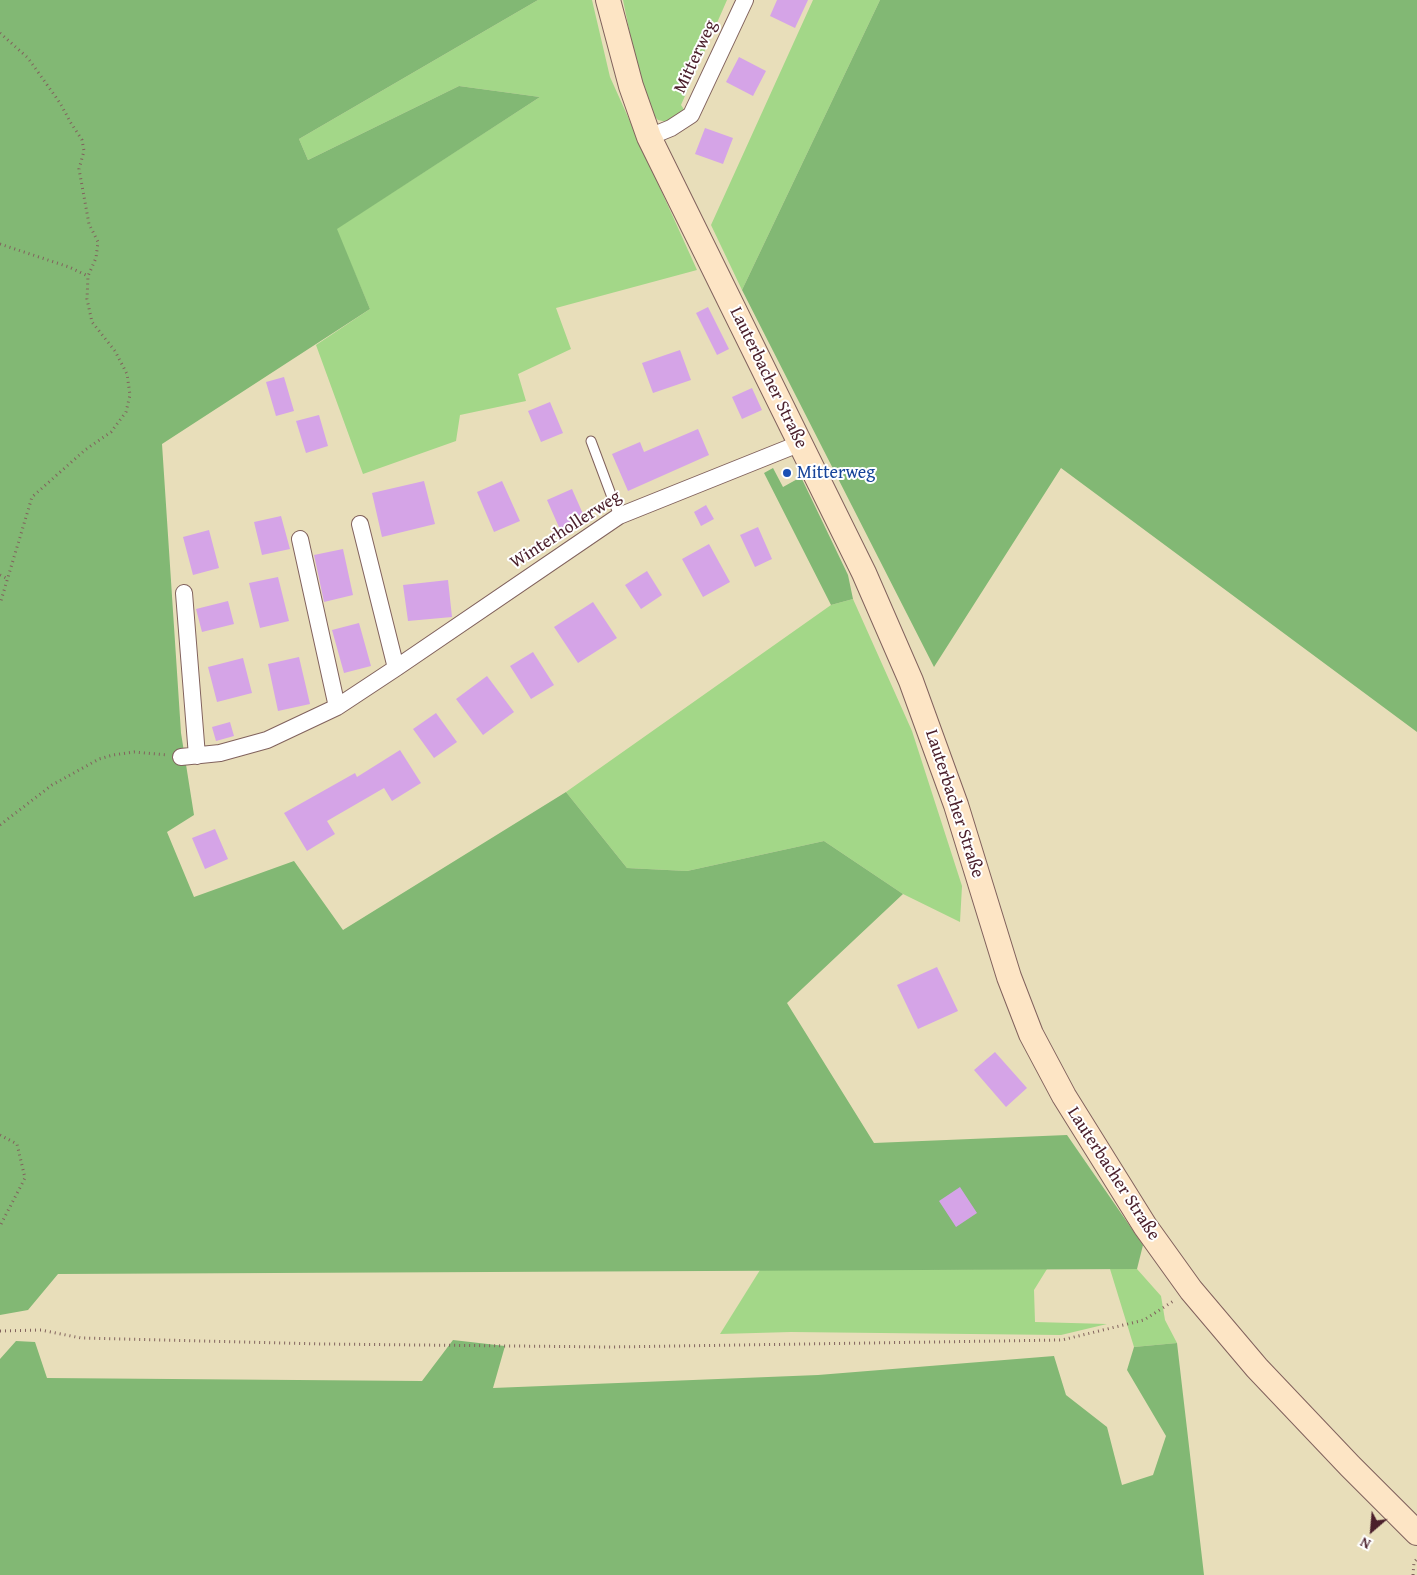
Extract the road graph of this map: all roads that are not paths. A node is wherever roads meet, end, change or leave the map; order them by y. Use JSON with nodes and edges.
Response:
{"nodes":[{"id":1,"x":608,"y":0,"type":"edge"},
{"id":2,"x":745,"y":0,"type":"edge"},
{"id":3,"x":649,"y":137,"type":"junction"},
{"id":4,"x":592,"y":441,"type":"dead end"},
{"id":5,"x":801,"y":443,"type":"junction"},
{"id":6,"x":619,"y":516,"type":"junction"},
{"id":7,"x":360,"y":524,"type":"dead end"},
{"id":8,"x":300,"y":538,"type":"dead end"},
{"id":9,"x":184,"y":594,"type":"dead end"},
{"id":10,"x":396,"y":668,"type":"junction"},
{"id":11,"x":337,"y":707,"type":"junction"},
{"id":12,"x":1417,"y":1533,"type":"edge"}],
"edges":[{"from":1,"to":3,"type":"street","name":"Lauterbacher Straße"},
{"from":2,"to":3,"type":"street","name":"Mitterweg"},
{"from":3,"to":5,"type":"street","name":"Lauterbacher Straße"},
{"from":4,"to":6,"type":"lane"},
{"from":5,"to":6,"type":"street","name":"Winterhollerweg"},
{"from":5,"to":12,"type":"street","name":"Lauterbacher Straße"},
{"from":6,"to":10,"type":"street","name":"Winterhollerweg"},
{"from":7,"to":10,"type":"street"},
{"from":8,"to":11,"type":"street"},
{"from":9,"to":11,"type":"street","name":"Winterhollerweg"},
{"from":10,"to":11,"type":"street","name":"Winterhollerweg"}]}
